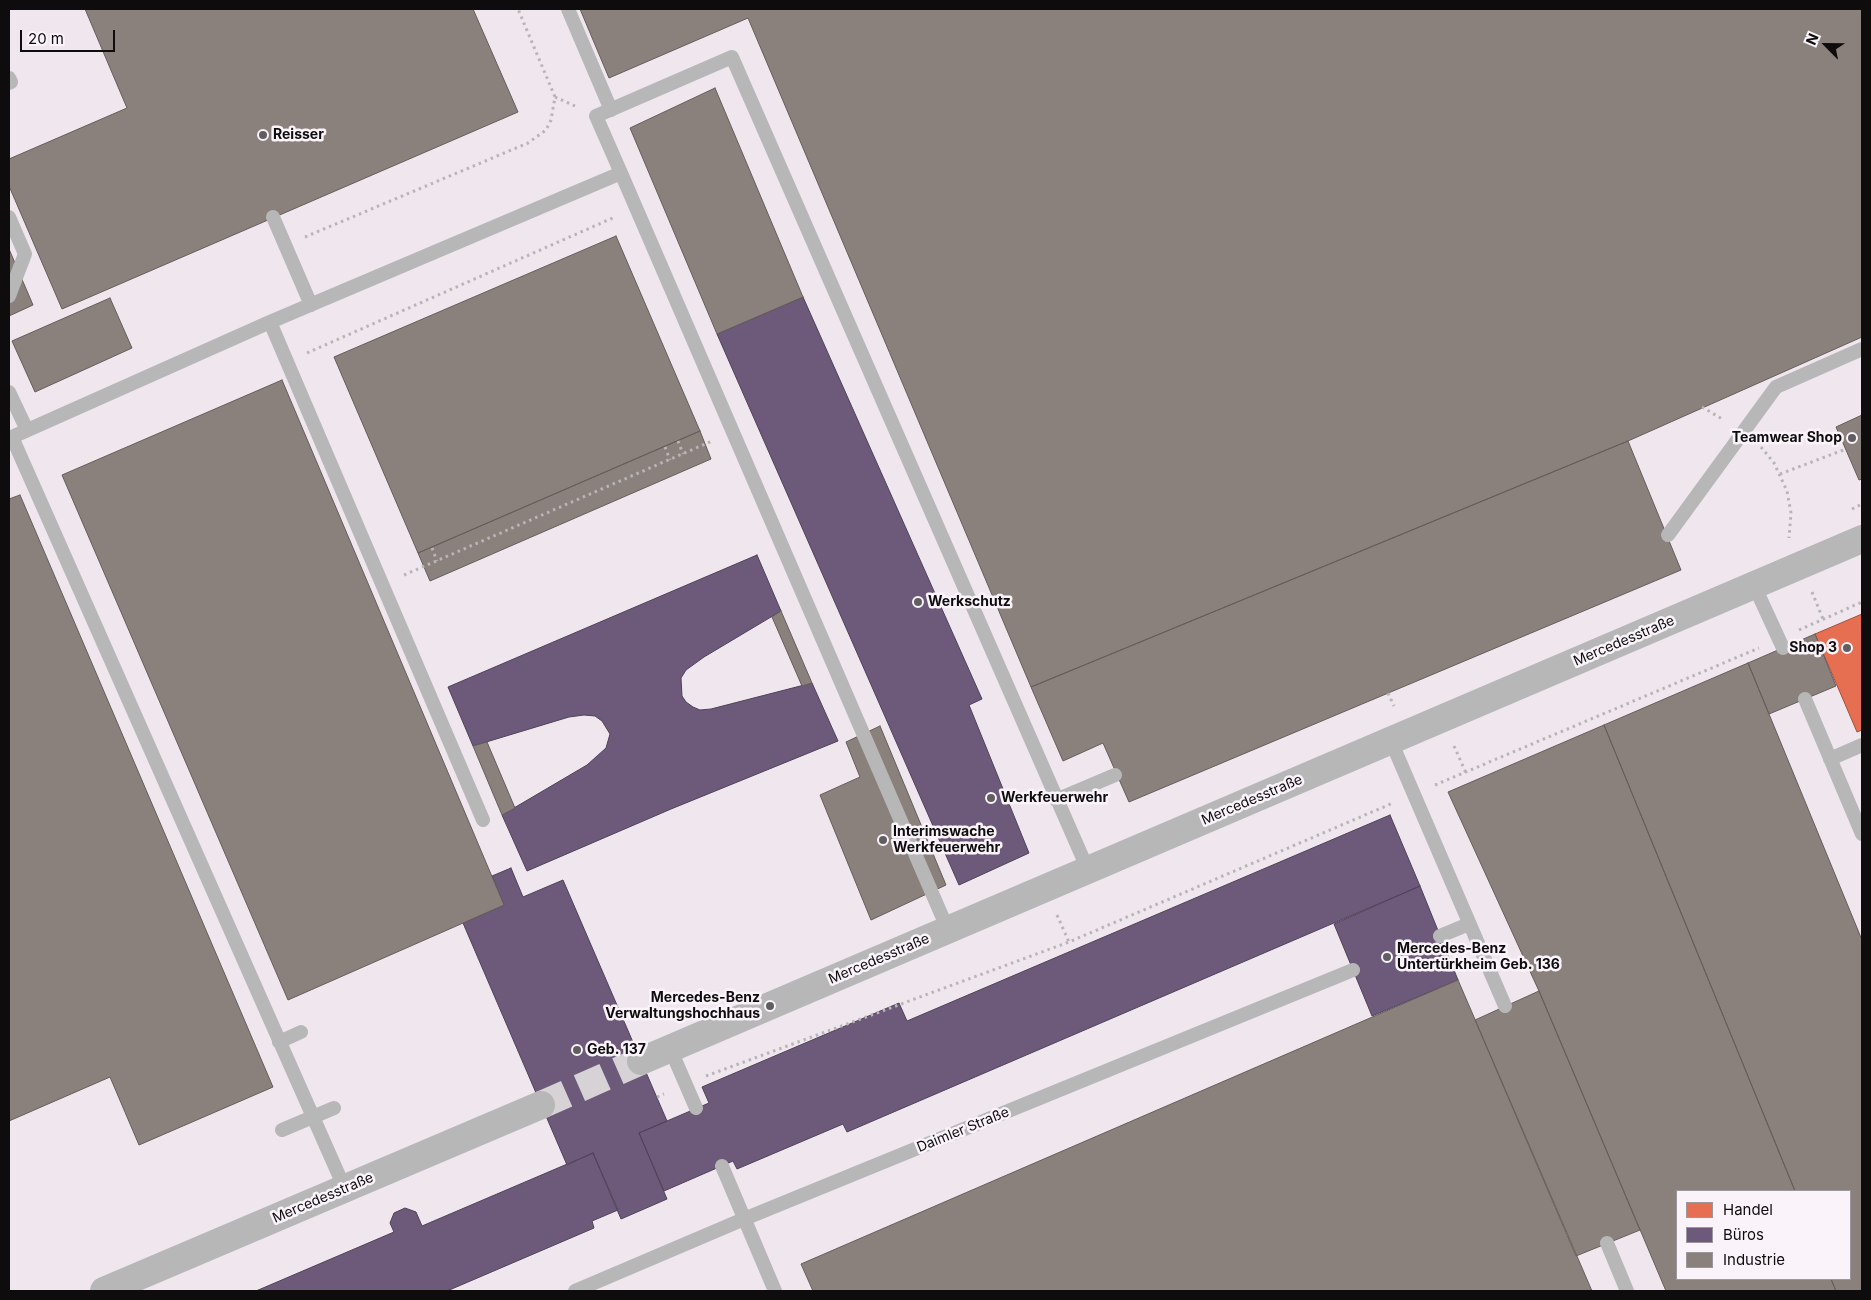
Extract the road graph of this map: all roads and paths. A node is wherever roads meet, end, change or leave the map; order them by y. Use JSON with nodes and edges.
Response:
{"nodes":[{"id":1,"x":518,"y":9,"type":"edge"},
{"id":2,"x":568,"y":9,"type":"edge"},
{"id":3,"x":9,"y":78,"type":"edge"},
{"id":4,"x":9,"y":83,"type":"edge"},
{"id":5,"x":610,"y":110,"type":"junction"},
{"id":6,"x":621,"y":173,"type":"junction"},
{"id":7,"x":636,"y":208,"type":"junction"},
{"id":8,"x":274,"y":217,"type":"dead end"},
{"id":9,"x":9,"y":218,"type":"edge"},
{"id":10,"x":286,"y":245,"type":"junction"},
{"id":11,"x":9,"y":296,"type":"edge"},
{"id":12,"x":311,"y":305,"type":"junction"},
{"id":13,"x":270,"y":322,"type":"junction"},
{"id":14,"x":1862,"y":349,"type":"edge"},
{"id":15,"x":288,"y":362,"type":"junction"},
{"id":16,"x":9,"y":392,"type":"edge"},
{"id":17,"x":1702,"y":408,"type":"dead end"},
{"id":18,"x":27,"y":430,"type":"junction"},
{"id":19,"x":1744,"y":431,"type":"junction"},
{"id":20,"x":733,"y":432,"type":"junction"},
{"id":21,"x":10,"y":434,"type":"edge"},
{"id":22,"x":678,"y":441,"type":"dead end"},
{"id":23,"x":665,"y":447,"type":"dead end"},
{"id":24,"x":1846,"y":449,"type":"dead end"},
{"id":25,"x":683,"y":454,"type":"junction"},
{"id":26,"x":670,"y":460,"type":"junction"},
{"id":27,"x":1780,"y":474,"type":"junction"},
{"id":28,"x":1668,"y":535,"type":"dead end"},
{"id":29,"x":1862,"y":539,"type":"edge"},
{"id":30,"x":432,"y":548,"type":"dead end"},
{"id":31,"x":437,"y":561,"type":"junction"},
{"id":32,"x":1800,"y":566,"type":"junction"},
{"id":33,"x":383,"y":584,"type":"junction"},
{"id":34,"x":1754,"y":585,"type":"junction"},
{"id":35,"x":1862,"y":602,"type":"edge"},
{"id":36,"x":1823,"y":619,"type":"junction"},
{"id":37,"x":1781,"y":644,"type":"junction"},
{"id":38,"x":1388,"y":693,"type":"dead end"},
{"id":39,"x":1805,"y":699,"type":"dead end"},
{"id":40,"x":1395,"y":707,"type":"dead end"},
{"id":41,"x":1390,"y":741,"type":"junction"},
{"id":42,"x":1862,"y":745,"type":"edge"},
{"id":43,"x":1830,"y":759,"type":"junction"},
{"id":44,"x":1115,"y":775,"type":"dead end"},
{"id":45,"x":1413,"y":795,"type":"junction"},
{"id":46,"x":1056,"y":800,"type":"junction"},
{"id":47,"x":483,"y":820,"type":"dead end"},
{"id":48,"x":1862,"y":834,"type":"edge"},
{"id":49,"x":1088,"y":870,"type":"junction"},
{"id":50,"x":1469,"y":924,"type":"junction"},
{"id":51,"x":948,"y":930,"type":"junction"},
{"id":52,"x":1440,"y":936,"type":"dead end"},
{"id":53,"x":1353,"y":970,"type":"dead end"},
{"id":54,"x":1505,"y":1006,"type":"dead end"},
{"id":55,"x":301,"y":1032,"type":"dead end"},
{"id":56,"x":280,"y":1042,"type":"junction"},
{"id":57,"x":670,"y":1048,"type":"junction"},
{"id":58,"x":641,"y":1061,"type":"tunnel mouth"},
{"id":59,"x":712,"y":1073,"type":"dead end"},
{"id":60,"x":541,"y":1105,"type":"tunnel mouth"},
{"id":61,"x":334,"y":1108,"type":"dead end"},
{"id":62,"x":696,"y":1108,"type":"dead end"},
{"id":63,"x":314,"y":1118,"type":"junction"},
{"id":64,"x":282,"y":1130,"type":"dead end"},
{"id":65,"x":722,"y":1166,"type":"dead end"},
{"id":66,"x":345,"y":1189,"type":"junction"},
{"id":67,"x":744,"y":1219,"type":"junction"},
{"id":68,"x":1607,"y":1244,"type":"dead end"},
{"id":69,"x":104,"y":1291,"type":"edge"},
{"id":70,"x":575,"y":1291,"type":"edge"},
{"id":71,"x":775,"y":1291,"type":"edge"},
{"id":72,"x":1627,"y":1291,"type":"edge"}],
"edges":[{"from":1,"to":10,"type":"path"},
{"from":2,"to":5,"type":"lane"},
{"from":3,"to":4,"type":"lane"},
{"from":5,"to":6,"type":"lane"},
{"from":5,"to":46,"type":"lane"},
{"from":6,"to":7,"type":"lane"},
{"from":6,"to":12,"type":"lane"},
{"from":7,"to":15,"type":"path"},
{"from":7,"to":20,"type":"lane"},
{"from":8,"to":10,"type":"lane"},
{"from":9,"to":11,"type":"lane"},
{"from":10,"to":12,"type":"lane"},
{"from":12,"to":13,"type":"lane"},
{"from":13,"to":15,"type":"lane"},
{"from":13,"to":18,"type":"lane"},
{"from":14,"to":19,"type":"lane"},
{"from":15,"to":33,"type":"lane"},
{"from":16,"to":18,"type":"lane"},
{"from":17,"to":19,"type":"path"},
{"from":18,"to":21,"type":"lane"},
{"from":19,"to":27,"type":"path"},
{"from":19,"to":28,"type":"lane"},
{"from":20,"to":25,"type":"path"},
{"from":20,"to":51,"type":"lane"},
{"from":21,"to":56,"type":"lane"},
{"from":22,"to":25,"type":"path"},
{"from":23,"to":26,"type":"path"},
{"from":24,"to":27,"type":"path"},
{"from":25,"to":26,"type":"path"},
{"from":26,"to":31,"type":"path"},
{"from":27,"to":32,"type":"path"},
{"from":29,"to":32,"type":"street","name":"Mercedesstraße"},
{"from":30,"to":31,"type":"path"},
{"from":31,"to":33,"type":"path"},
{"from":32,"to":34,"type":"street","name":"Mercedesstraße"},
{"from":32,"to":36,"type":"path"},
{"from":33,"to":47,"type":"lane"},
{"from":34,"to":37,"type":"lane"},
{"from":34,"to":41,"type":"street","name":"Mercedesstraße"},
{"from":35,"to":36,"type":"path"},
{"from":36,"to":37,"type":"path"},
{"from":37,"to":45,"type":"path"},
{"from":38,"to":40,"type":"path"},
{"from":39,"to":43,"type":"lane"},
{"from":41,"to":45,"type":"lane"},
{"from":41,"to":49,"type":"street","name":"Mercedesstraße"},
{"from":42,"to":43,"type":"lane"},
{"from":43,"to":48,"type":"lane"},
{"from":44,"to":46,"type":"lane"},
{"from":45,"to":50,"type":"lane"},
{"from":45,"to":59,"type":"path"},
{"from":46,"to":49,"type":"lane"},
{"from":49,"to":51,"type":"street","name":"Mercedesstraße"},
{"from":50,"to":52,"type":"lane"},
{"from":50,"to":54,"type":"lane"},
{"from":51,"to":57,"type":"street","name":"Mercedesstraße"},
{"from":53,"to":67,"type":"lane","name":"Daimler Straße"},
{"from":55,"to":56,"type":"lane"},
{"from":56,"to":63,"type":"lane"},
{"from":57,"to":58,"type":"street","name":"Mercedesstraße"},
{"from":57,"to":62,"type":"lane"},
{"from":60,"to":66,"type":"street","name":"Mercedesstraße"},
{"from":61,"to":63,"type":"lane"},
{"from":63,"to":64,"type":"lane"},
{"from":63,"to":66,"type":"lane"},
{"from":65,"to":67,"type":"lane"},
{"from":66,"to":69,"type":"street","name":"Mercedesstraße"},
{"from":67,"to":70,"type":"lane","name":"Daimler Straße"},
{"from":67,"to":71,"type":"lane"},
{"from":68,"to":72,"type":"lane"}]}
